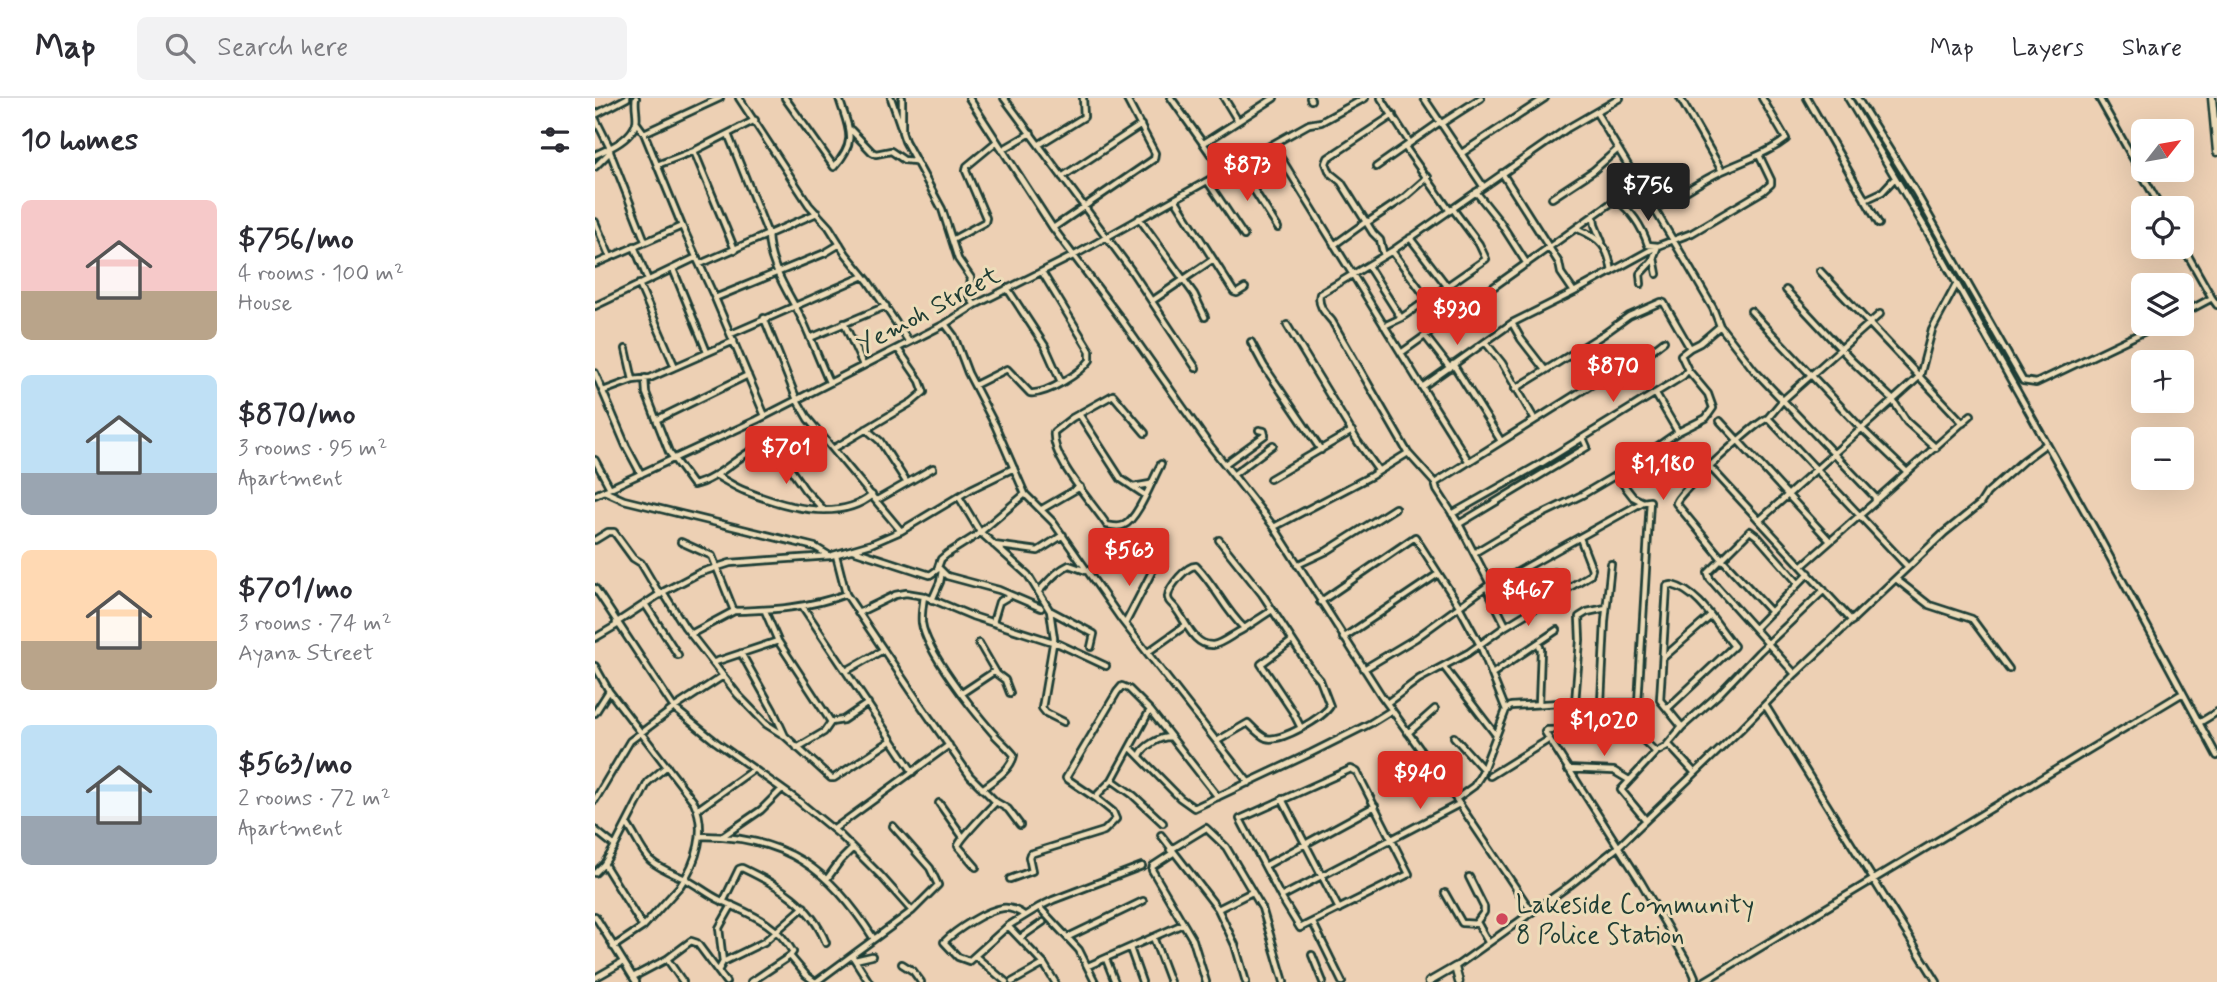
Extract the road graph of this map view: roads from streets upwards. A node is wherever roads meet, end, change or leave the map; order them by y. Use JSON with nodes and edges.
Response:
{"nodes":[{"id":1,"x":627,"y":98,"type":"edge"},
{"id":2,"x":636,"y":98,"type":"edge"},
{"id":3,"x":720,"y":98,"type":"edge"},
{"id":4,"x":739,"y":98,"type":"edge"},
{"id":5,"x":785,"y":98,"type":"edge"},
{"id":6,"x":839,"y":98,"type":"edge"},
{"id":7,"x":891,"y":98,"type":"edge"},
{"id":8,"x":902,"y":98,"type":"edge"},
{"id":9,"x":969,"y":98,"type":"edge"},
{"id":10,"x":1004,"y":98,"type":"edge"},
{"id":11,"x":1083,"y":98,"type":"edge"},
{"id":12,"x":1126,"y":98,"type":"edge"},
{"id":13,"x":1171,"y":98,"type":"edge"},
{"id":14,"x":1224,"y":98,"type":"edge"},
{"id":15,"x":1365,"y":98,"type":"edge"},
{"id":16,"x":1381,"y":98,"type":"edge"},
{"id":17,"x":1424,"y":98,"type":"edge"},
{"id":18,"x":1481,"y":98,"type":"edge"},
{"id":19,"x":1545,"y":98,"type":"edge"},
{"id":20,"x":1620,"y":98,"type":"edge"},
{"id":21,"x":1680,"y":98,"type":"edge"},
{"id":22,"x":1762,"y":98,"type":"edge"},
{"id":23,"x":1807,"y":98,"type":"edge"},
{"id":24,"x":1848,"y":98,"type":"edge"},
{"id":25,"x":1857,"y":98,"type":"edge"},
{"id":26,"x":2099,"y":98,"type":"edge"},
{"id":27,"x":2212,"y":98,"type":"edge"},
{"id":28,"x":1270,"y":99,"type":"edge"},
{"id":29,"x":1470,"y":101,"type":"edge"},
{"id":30,"x":1595,"y":112,"type":"junction"},
{"id":31,"x":1392,"y":115,"type":"junction"},
{"id":32,"x":595,"y":116,"type":"edge"},
{"id":33,"x":755,"y":120,"type":"junction"},
{"id":34,"x":1238,"y":121,"type":"junction"},
{"id":35,"x":636,"y":122,"type":"junction"},
{"id":36,"x":1441,"y":122,"type":"junction"},
{"id":37,"x":1142,"y":125,"type":"junction"},
{"id":38,"x":851,"y":129,"type":"junction"},
{"id":39,"x":902,"y":132,"type":"junction"},
{"id":40,"x":1031,"y":132,"type":"junction"},
{"id":41,"x":644,"y":133,"type":"junction"},
{"id":42,"x":728,"y":134,"type":"junction"},
{"id":43,"x":996,"y":142,"type":"junction"},
{"id":44,"x":1204,"y":143,"type":"junction"},
{"id":45,"x":1410,"y":143,"type":"junction"},
{"id":46,"x":1040,"y":144,"type":"junction"},
{"id":47,"x":1273,"y":145,"type":"junction"},
{"id":48,"x":1405,"y":147,"type":"junction"},
{"id":49,"x":1618,"y":149,"type":"junction"},
{"id":50,"x":610,"y":150,"type":"junction"},
{"id":51,"x":1002,"y":150,"type":"junction"},
{"id":52,"x":694,"y":151,"type":"junction"},
{"id":53,"x":2217,"y":152,"type":"edge"},
{"id":54,"x":1462,"y":153,"type":"junction"},
{"id":55,"x":595,"y":155,"type":"edge"},
{"id":56,"x":1759,"y":155,"type":"junction"},
{"id":57,"x":915,"y":161,"type":"junction"},
{"id":58,"x":657,"y":165,"type":"junction"},
{"id":59,"x":1238,"y":165,"type":"junction"},
{"id":60,"x":595,"y":167,"type":"edge"},
{"id":61,"x":1377,"y":167,"type":"dead end"},
{"id":62,"x":1722,"y":171,"type":"junction"},
{"id":63,"x":1224,"y":173,"type":"junction"},
{"id":64,"x":1502,"y":173,"type":"junction"},
{"id":65,"x":1062,"y":177,"type":"junction"},
{"id":66,"x":1428,"y":177,"type":"junction"},
{"id":67,"x":1895,"y":178,"type":"junction"},
{"id":68,"x":1208,"y":182,"type":"junction"},
{"id":69,"x":1639,"y":183,"type":"junction"},
{"id":70,"x":1483,"y":186,"type":"junction"},
{"id":71,"x":1476,"y":192,"type":"junction"},
{"id":72,"x":2154,"y":196,"type":"edge"},
{"id":73,"x":1863,"y":197,"type":"junction"},
{"id":74,"x":1552,"y":198,"type":"dead end"},
{"id":75,"x":1175,"y":199,"type":"junction"},
{"id":76,"x":1616,"y":200,"type":"junction"},
{"id":77,"x":1083,"y":206,"type":"junction"},
{"id":78,"x":1654,"y":209,"type":"junction"},
{"id":79,"x":1452,"y":210,"type":"junction"},
{"id":80,"x":817,"y":213,"type":"junction"},
{"id":81,"x":1594,"y":216,"type":"junction"},
{"id":82,"x":1139,"y":218,"type":"junction"},
{"id":83,"x":1367,"y":221,"type":"junction"},
{"id":84,"x":595,"y":222,"type":"edge"},
{"id":85,"x":1879,"y":224,"type":"dead end"},
{"id":86,"x":682,"y":226,"type":"junction"},
{"id":87,"x":1053,"y":228,"type":"junction"},
{"id":88,"x":1278,"y":228,"type":"dead end"},
{"id":89,"x":1577,"y":229,"type":"junction"},
{"id":90,"x":768,"y":234,"type":"junction"},
{"id":91,"x":1244,"y":236,"type":"dead end"},
{"id":92,"x":1107,"y":237,"type":"junction"},
{"id":93,"x":1410,"y":238,"type":"junction"},
{"id":94,"x":952,"y":240,"type":"junction"},
{"id":95,"x":1673,"y":240,"type":"junction"},
{"id":96,"x":645,"y":241,"type":"junction"},
{"id":97,"x":1602,"y":243,"type":"junction"},
{"id":98,"x":840,"y":244,"type":"junction"},
{"id":99,"x":1334,"y":245,"type":"junction"},
{"id":100,"x":634,"y":246,"type":"junction"},
{"id":101,"x":1658,"y":246,"type":"junction"},
{"id":102,"x":1549,"y":248,"type":"junction"},
{"id":103,"x":735,"y":250,"type":"junction"},
{"id":104,"x":1392,"y":251,"type":"junction"},
{"id":105,"x":1073,"y":256,"type":"junction"},
{"id":106,"x":1384,"y":256,"type":"junction"},
{"id":107,"x":1655,"y":256,"type":"junction"},
{"id":108,"x":610,"y":257,"type":"junction"},
{"id":109,"x":697,"y":257,"type":"junction"},
{"id":110,"x":2190,"y":259,"type":"edge"},
{"id":111,"x":1212,"y":260,"type":"junction"},
{"id":112,"x":595,"y":264,"type":"edge"},
{"id":113,"x":700,"y":264,"type":"junction"},
{"id":114,"x":1527,"y":264,"type":"junction"},
{"id":115,"x":1369,"y":266,"type":"junction"},
{"id":116,"x":673,"y":269,"type":"junction"},
{"id":117,"x":1820,"y":271,"type":"dead end"},
{"id":118,"x":778,"y":272,"type":"junction"},
{"id":119,"x":1042,"y":272,"type":"junction"},
{"id":120,"x":1612,"y":272,"type":"junction"},
{"id":121,"x":1657,"y":274,"type":"dead end"},
{"id":122,"x":864,"y":275,"type":"junction"},
{"id":123,"x":1352,"y":275,"type":"junction"},
{"id":124,"x":1183,"y":279,"type":"junction"},
{"id":125,"x":648,"y":280,"type":"junction"},
{"id":126,"x":1641,"y":284,"type":"dead end"},
{"id":127,"x":639,"y":285,"type":"junction"},
{"id":128,"x":1956,"y":285,"type":"junction"},
{"id":129,"x":1447,"y":286,"type":"junction"},
{"id":130,"x":1007,"y":288,"type":"junction"},
{"id":131,"x":1245,"y":288,"type":"dead end"},
{"id":132,"x":1786,"y":290,"type":"dead end"},
{"id":133,"x":1574,"y":292,"type":"junction"},
{"id":134,"x":715,"y":298,"type":"junction"},
{"id":135,"x":2213,"y":298,"type":"junction"},
{"id":136,"x":1428,"y":300,"type":"junction"},
{"id":137,"x":1152,"y":301,"type":"junction"},
{"id":138,"x":975,"y":305,"type":"junction"},
{"id":139,"x":2217,"y":305,"type":"edge"},
{"id":140,"x":595,"y":306,"type":"edge"},
{"id":141,"x":794,"y":306,"type":"junction"},
{"id":142,"x":886,"y":306,"type":"junction"},
{"id":143,"x":2194,"y":308,"type":"edge"},
{"id":144,"x":1751,"y":311,"type":"dead end"},
{"id":145,"x":1880,"y":314,"type":"dead end"},
{"id":146,"x":1205,"y":317,"type":"dead end"},
{"id":147,"x":764,"y":318,"type":"junction"},
{"id":148,"x":1401,"y":318,"type":"junction"},
{"id":149,"x":844,"y":323,"type":"junction"},
{"id":150,"x":1512,"y":323,"type":"junction"},
{"id":151,"x":945,"y":324,"type":"junction"},
{"id":152,"x":1870,"y":324,"type":"junction"},
{"id":153,"x":1287,"y":325,"type":"dead end"},
{"id":154,"x":1384,"y":326,"type":"junction"},
{"id":155,"x":1720,"y":326,"type":"junction"},
{"id":156,"x":731,"y":334,"type":"junction"},
{"id":157,"x":2135,"y":336,"type":"edge"},
{"id":158,"x":1426,"y":337,"type":"junction"},
{"id":159,"x":810,"y":338,"type":"junction"},
{"id":160,"x":734,"y":341,"type":"junction"},
{"id":161,"x":1664,"y":341,"type":"dead end"},
{"id":162,"x":909,"y":342,"type":"junction"},
{"id":163,"x":1251,"y":342,"type":"dead end"},
{"id":164,"x":1486,"y":342,"type":"junction"},
{"id":165,"x":1690,"y":348,"type":"junction"},
{"id":166,"x":626,"y":349,"type":"dead end"},
{"id":167,"x":898,"y":349,"type":"junction"},
{"id":168,"x":1841,"y":349,"type":"junction"},
{"id":169,"x":707,"y":352,"type":"junction"},
{"id":170,"x":1401,"y":354,"type":"junction"},
{"id":171,"x":863,"y":365,"type":"junction"},
{"id":172,"x":1452,"y":366,"type":"junction"},
{"id":173,"x":675,"y":367,"type":"junction"},
{"id":174,"x":1196,"y":368,"type":"dead end"},
{"id":175,"x":1545,"y":370,"type":"junction"},
{"id":176,"x":1688,"y":370,"type":"junction"},
{"id":177,"x":595,"y":373,"type":"edge"},
{"id":178,"x":748,"y":375,"type":"junction"},
{"id":179,"x":1812,"y":375,"type":"junction"},
{"id":180,"x":1920,"y":376,"type":"junction"},
{"id":181,"x":645,"y":379,"type":"junction"},
{"id":182,"x":633,"y":380,"type":"junction"},
{"id":183,"x":829,"y":382,"type":"junction"},
{"id":184,"x":1061,"y":382,"type":"junction"},
{"id":185,"x":975,"y":385,"type":"junction"},
{"id":186,"x":1422,"y":387,"type":"junction"},
{"id":187,"x":1515,"y":389,"type":"junction"},
{"id":188,"x":603,"y":391,"type":"junction"},
{"id":189,"x":1655,"y":393,"type":"junction"},
{"id":190,"x":1892,"y":399,"type":"junction"},
{"id":191,"x":797,"y":400,"type":"junction"},
{"id":192,"x":1783,"y":400,"type":"junction"},
{"id":193,"x":1079,"y":414,"type":"junction"},
{"id":194,"x":1972,"y":415,"type":"dead end"},
{"id":195,"x":765,"y":416,"type":"junction"},
{"id":196,"x":1767,"y":418,"type":"junction"},
{"id":197,"x":658,"y":419,"type":"junction"},
{"id":198,"x":1535,"y":420,"type":"junction"},
{"id":199,"x":1720,"y":421,"type":"dead end"},
{"id":200,"x":1963,"y":423,"type":"junction"},
{"id":201,"x":866,"y":429,"type":"junction"},
{"id":202,"x":1862,"y":429,"type":"junction"},
{"id":203,"x":1259,"y":430,"type":"dead end"},
{"id":204,"x":1352,"y":431,"type":"junction"},
{"id":205,"x":1678,"y":432,"type":"junction"},
{"id":206,"x":1145,"y":433,"type":"dead end"},
{"id":207,"x":1583,"y":438,"type":"junction"},
{"id":208,"x":1501,"y":440,"type":"junction"},
{"id":209,"x":1738,"y":440,"type":"junction"},
{"id":210,"x":2046,"y":444,"type":"junction"},
{"id":211,"x":1273,"y":445,"type":"dead end"},
{"id":212,"x":1936,"y":448,"type":"junction"},
{"id":213,"x":833,"y":449,"type":"junction"},
{"id":214,"x":1321,"y":450,"type":"junction"},
{"id":215,"x":1408,"y":453,"type":"junction"},
{"id":216,"x":1834,"y":454,"type":"junction"},
{"id":217,"x":674,"y":459,"type":"junction"},
{"id":218,"x":595,"y":460,"type":"edge"},
{"id":219,"x":1469,"y":462,"type":"junction"},
{"id":220,"x":1161,"y":464,"type":"dead end"},
{"id":221,"x":1225,"y":464,"type":"junction"},
{"id":222,"x":933,"y":468,"type":"dead end"},
{"id":223,"x":1014,"y":468,"type":"junction"},
{"id":224,"x":1711,"y":468,"type":"junction"},
{"id":225,"x":1817,"y":469,"type":"junction"},
{"id":226,"x":1378,"y":470,"type":"junction"},
{"id":227,"x":1907,"y":472,"type":"junction"},
{"id":228,"x":641,"y":474,"type":"junction"},
{"id":229,"x":715,"y":475,"type":"junction"},
{"id":230,"x":1233,"y":475,"type":"junction"},
{"id":231,"x":1616,"y":475,"type":"junction"},
{"id":232,"x":1270,"y":480,"type":"dead end"},
{"id":233,"x":907,"y":483,"type":"junction"},
{"id":234,"x":1435,"y":483,"type":"junction"},
{"id":235,"x":1150,"y":484,"type":"junction"},
{"id":236,"x":1080,"y":487,"type":"junction"},
{"id":237,"x":1132,"y":487,"type":"junction"},
{"id":238,"x":610,"y":488,"type":"junction"},
{"id":239,"x":603,"y":491,"type":"junction"},
{"id":240,"x":1789,"y":494,"type":"junction"},
{"id":241,"x":595,"y":495,"type":"edge"},
{"id":242,"x":872,"y":495,"type":"junction"},
{"id":243,"x":1025,"y":495,"type":"junction"},
{"id":244,"x":1145,"y":495,"type":"junction"},
{"id":245,"x":959,"y":498,"type":"junction"},
{"id":246,"x":877,"y":500,"type":"junction"},
{"id":247,"x":1876,"y":500,"type":"junction"},
{"id":248,"x":1643,"y":502,"type":"junction"},
{"id":249,"x":1395,"y":508,"type":"dead end"},
{"id":250,"x":1042,"y":509,"type":"junction"},
{"id":251,"x":824,"y":510,"type":"junction"},
{"id":252,"x":1452,"y":514,"type":"junction"},
{"id":253,"x":1860,"y":515,"type":"junction"},
{"id":254,"x":1760,"y":520,"type":"junction"},
{"id":255,"x":1459,"y":524,"type":"junction"},
{"id":256,"x":1274,"y":527,"type":"junction"},
{"id":257,"x":901,"y":531,"type":"junction"},
{"id":258,"x":980,"y":532,"type":"junction"},
{"id":259,"x":1063,"y":535,"type":"junction"},
{"id":260,"x":1580,"y":538,"type":"junction"},
{"id":261,"x":595,"y":540,"type":"edge"},
{"id":262,"x":1219,"y":540,"type":"dead end"},
{"id":263,"x":1830,"y":541,"type":"junction"},
{"id":264,"x":681,"y":542,"type":"dead end"},
{"id":265,"x":993,"y":545,"type":"junction"},
{"id":266,"x":853,"y":550,"type":"junction"},
{"id":267,"x":1474,"y":553,"type":"junction"},
{"id":268,"x":833,"y":556,"type":"junction"},
{"id":269,"x":1721,"y":559,"type":"junction"},
{"id":270,"x":1156,"y":564,"type":"dead end"},
{"id":271,"x":1611,"y":564,"type":"dead end"},
{"id":272,"x":1297,"y":565,"type":"junction"},
{"id":273,"x":1802,"y":566,"type":"junction"},
{"id":274,"x":1908,"y":567,"type":"junction"},
{"id":275,"x":716,"y":568,"type":"junction"},
{"id":276,"x":940,"y":568,"type":"junction"},
{"id":277,"x":1554,"y":572,"type":"dead end"},
{"id":278,"x":1090,"y":573,"type":"junction"},
{"id":279,"x":1809,"y":573,"type":"junction"},
{"id":280,"x":1438,"y":574,"type":"junction"},
{"id":281,"x":1896,"y":579,"type":"junction"},
{"id":282,"x":1798,"y":583,"type":"junction"},
{"id":283,"x":1488,"y":586,"type":"junction"},
{"id":284,"x":595,"y":588,"type":"edge"},
{"id":285,"x":1824,"y":590,"type":"junction"},
{"id":286,"x":1039,"y":591,"type":"junction"},
{"id":287,"x":662,"y":593,"type":"junction"},
{"id":288,"x":1563,"y":593,"type":"junction"},
{"id":289,"x":846,"y":594,"type":"junction"},
{"id":290,"x":924,"y":596,"type":"junction"},
{"id":291,"x":1043,"y":599,"type":"junction"},
{"id":292,"x":933,"y":600,"type":"junction"},
{"id":293,"x":1320,"y":602,"type":"junction"},
{"id":294,"x":645,"y":604,"type":"junction"},
{"id":295,"x":1459,"y":606,"type":"junction"},
{"id":296,"x":803,"y":607,"type":"junction"},
{"id":297,"x":1041,"y":608,"type":"junction"},
{"id":298,"x":1607,"y":608,"type":"junction"},
{"id":299,"x":781,"y":609,"type":"junction"},
{"id":300,"x":1272,"y":610,"type":"junction"},
{"id":301,"x":734,"y":611,"type":"junction"},
{"id":302,"x":765,"y":611,"type":"junction"},
{"id":303,"x":1050,"y":611,"type":"junction"},
{"id":304,"x":1771,"y":612,"type":"junction"},
{"id":305,"x":858,"y":613,"type":"junction"},
{"id":306,"x":1711,"y":616,"type":"junction"},
{"id":307,"x":769,"y":621,"type":"junction"},
{"id":308,"x":1852,"y":621,"type":"junction"},
{"id":309,"x":993,"y":622,"type":"junction"},
{"id":310,"x":616,"y":624,"type":"junction"},
{"id":311,"x":1125,"y":624,"type":"junction"},
{"id":312,"x":1186,"y":625,"type":"junction"},
{"id":313,"x":1506,"y":626,"type":"junction"},
{"id":314,"x":1244,"y":628,"type":"junction"},
{"id":315,"x":1755,"y":628,"type":"junction"},
{"id":316,"x":1557,"y":630,"type":"dead end"},
{"id":317,"x":691,"y":634,"type":"junction"},
{"id":318,"x":595,"y":638,"type":"edge"},
{"id":319,"x":1343,"y":638,"type":"junction"},
{"id":320,"x":778,"y":641,"type":"junction"},
{"id":321,"x":1293,"y":641,"type":"junction"},
{"id":322,"x":979,"y":643,"type":"dead end"},
{"id":323,"x":1053,"y":643,"type":"junction"},
{"id":324,"x":1538,"y":643,"type":"junction"},
{"id":325,"x":1769,"y":643,"type":"junction"},
{"id":326,"x":1480,"y":645,"type":"junction"},
{"id":327,"x":1091,"y":647,"type":"dead end"},
{"id":328,"x":883,"y":650,"type":"junction"},
{"id":329,"x":1148,"y":652,"type":"junction"},
{"id":330,"x":741,"y":653,"type":"junction"},
{"id":331,"x":678,"y":655,"type":"dead end"},
{"id":332,"x":1663,"y":659,"type":"junction"},
{"id":333,"x":715,"y":662,"type":"junction"},
{"id":334,"x":595,"y":666,"type":"edge"},
{"id":335,"x":1106,"y":666,"type":"dead end"},
{"id":336,"x":1444,"y":667,"type":"junction"},
{"id":337,"x":1364,"y":669,"type":"junction"},
{"id":338,"x":2009,"y":669,"type":"dead end"},
{"id":339,"x":846,"y":671,"type":"junction"},
{"id":340,"x":995,"y":671,"type":"junction"},
{"id":341,"x":1492,"y":674,"type":"junction"},
{"id":342,"x":1795,"y":674,"type":"junction"},
{"id":343,"x":723,"y":676,"type":"junction"},
{"id":344,"x":609,"y":691,"type":"junction"},
{"id":345,"x":2183,"y":692,"type":"junction"},
{"id":346,"x":962,"y":693,"type":"junction"},
{"id":347,"x":1010,"y":693,"type":"dead end"},
{"id":348,"x":1601,"y":702,"type":"junction"},
{"id":349,"x":868,"y":703,"type":"junction"},
{"id":350,"x":1387,"y":703,"type":"junction"},
{"id":351,"x":1539,"y":704,"type":"junction"},
{"id":352,"x":1575,"y":704,"type":"junction"},
{"id":353,"x":1765,"y":705,"type":"junction"},
{"id":354,"x":674,"y":708,"type":"junction"},
{"id":355,"x":1435,"y":709,"type":"dead end"},
{"id":356,"x":1667,"y":709,"type":"junction"},
{"id":357,"x":1150,"y":710,"type":"junction"},
{"id":358,"x":1392,"y":710,"type":"junction"},
{"id":359,"x":1506,"y":710,"type":"junction"},
{"id":360,"x":2217,"y":712,"type":"edge"},
{"id":361,"x":595,"y":713,"type":"edge"},
{"id":362,"x":831,"y":722,"type":"junction"},
{"id":363,"x":1064,"y":722,"type":"dead end"},
{"id":364,"x":2199,"y":723,"type":"junction"},
{"id":365,"x":1300,"y":726,"type":"junction"},
{"id":366,"x":1682,"y":727,"type":"junction"},
{"id":367,"x":641,"y":733,"type":"junction"},
{"id":368,"x":1408,"y":733,"type":"junction"},
{"id":369,"x":1496,"y":734,"type":"junction"},
{"id":370,"x":785,"y":736,"type":"junction"},
{"id":371,"x":1170,"y":737,"type":"junction"},
{"id":372,"x":1454,"y":737,"type":"dead end"},
{"id":373,"x":892,"y":740,"type":"junction"},
{"id":374,"x":1548,"y":740,"type":"junction"},
{"id":375,"x":1217,"y":741,"type":"junction"},
{"id":376,"x":949,"y":745,"type":"junction"},
{"id":377,"x":1667,"y":745,"type":"junction"},
{"id":378,"x":797,"y":748,"type":"junction"},
{"id":379,"x":1131,"y":748,"type":"junction"},
{"id":380,"x":1656,"y":752,"type":"junction"},
{"id":381,"x":1140,"y":755,"type":"junction"},
{"id":382,"x":2217,"y":756,"type":"edge"},
{"id":383,"x":667,"y":766,"type":"junction"},
{"id":384,"x":754,"y":769,"type":"junction"},
{"id":385,"x":1483,"y":769,"type":"junction"},
{"id":386,"x":1567,"y":769,"type":"junction"},
{"id":387,"x":913,"y":772,"type":"junction"},
{"id":388,"x":1694,"y":772,"type":"junction"},
{"id":389,"x":1490,"y":776,"type":"dead end"},
{"id":390,"x":1112,"y":780,"type":"junction"},
{"id":391,"x":1629,"y":780,"type":"junction"},
{"id":392,"x":1249,"y":783,"type":"junction"},
{"id":393,"x":782,"y":789,"type":"junction"},
{"id":394,"x":982,"y":789,"type":"junction"},
{"id":395,"x":1218,"y":797,"type":"junction"},
{"id":396,"x":1097,"y":799,"type":"junction"},
{"id":397,"x":1283,"y":799,"type":"junction"},
{"id":398,"x":595,"y":800,"type":"edge"},
{"id":399,"x":996,"y":802,"type":"junction"},
{"id":400,"x":1458,"y":802,"type":"junction"},
{"id":401,"x":939,"y":803,"type":"dead end"},
{"id":402,"x":1375,"y":806,"type":"junction"},
{"id":403,"x":697,"y":810,"type":"junction"},
{"id":404,"x":1646,"y":819,"type":"junction"},
{"id":405,"x":1163,"y":823,"type":"dead end"},
{"id":406,"x":627,"y":824,"type":"junction"},
{"id":407,"x":1020,"y":825,"type":"dead end"},
{"id":408,"x":893,"y":826,"type":"dead end"},
{"id":409,"x":595,"y":830,"type":"edge"},
{"id":410,"x":834,"y":830,"type":"junction"},
{"id":411,"x":1161,"y":835,"type":"dead end"},
{"id":412,"x":701,"y":836,"type":"junction"},
{"id":413,"x":723,"y":836,"type":"junction"},
{"id":414,"x":963,"y":837,"type":"junction"},
{"id":415,"x":1393,"y":840,"type":"junction"},
{"id":416,"x":1305,"y":844,"type":"junction"},
{"id":417,"x":615,"y":846,"type":"junction"},
{"id":418,"x":1618,"y":847,"type":"junction"},
{"id":419,"x":852,"y":849,"type":"junction"},
{"id":420,"x":1172,"y":851,"type":"junction"},
{"id":421,"x":604,"y":864,"type":"junction"},
{"id":422,"x":1142,"y":866,"type":"dead end"},
{"id":423,"x":1265,"y":866,"type":"junction"},
{"id":424,"x":976,"y":867,"type":"dead end"},
{"id":425,"x":595,"y":873,"type":"edge"},
{"id":426,"x":1322,"y":876,"type":"junction"},
{"id":427,"x":1469,"y":877,"type":"dead end"},
{"id":428,"x":685,"y":879,"type":"junction"},
{"id":429,"x":827,"y":879,"type":"junction"},
{"id":430,"x":1010,"y":879,"type":"dead end"},
{"id":431,"x":1874,"y":879,"type":"junction"},
{"id":432,"x":1252,"y":892,"type":"junction"},
{"id":433,"x":1445,"y":893,"type":"dead end"},
{"id":434,"x":1281,"y":897,"type":"junction"},
{"id":435,"x":1143,"y":901,"type":"dead end"},
{"id":436,"x":723,"y":902,"type":"junction"},
{"id":437,"x":732,"y":905,"type":"junction"},
{"id":438,"x":804,"y":907,"type":"junction"},
{"id":439,"x":1039,"y":907,"type":"junction"},
{"id":440,"x":1219,"y":909,"type":"junction"},
{"id":441,"x":1339,"y":909,"type":"junction"},
{"id":442,"x":912,"y":911,"type":"junction"},
{"id":443,"x":1532,"y":912,"type":"junction"},
{"id":444,"x":1024,"y":915,"type":"junction"},
{"id":445,"x":595,"y":916,"type":"edge"},
{"id":446,"x":1043,"y":922,"type":"dead end"},
{"id":447,"x":1183,"y":923,"type":"junction"},
{"id":448,"x":1313,"y":923,"type":"junction"},
{"id":449,"x":1476,"y":923,"type":"junction"},
{"id":450,"x":1009,"y":926,"type":"junction"},
{"id":451,"x":643,"y":927,"type":"junction"},
{"id":452,"x":776,"y":931,"type":"junction"},
{"id":453,"x":1068,"y":937,"type":"junction"},
{"id":454,"x":1153,"y":937,"type":"junction"},
{"id":455,"x":1020,"y":938,"type":"junction"},
{"id":456,"x":874,"y":939,"type":"junction"},
{"id":457,"x":1488,"y":942,"type":"junction"},
{"id":458,"x":826,"y":943,"type":"dead end"},
{"id":459,"x":613,"y":947,"type":"junction"},
{"id":460,"x":1130,"y":948,"type":"junction"},
{"id":461,"x":790,"y":956,"type":"junction"},
{"id":462,"x":872,"y":956,"type":"dead end"},
{"id":463,"x":975,"y":956,"type":"junction"},
{"id":464,"x":1312,"y":956,"type":"dead end"},
{"id":465,"x":854,"y":958,"type":"junction"},
{"id":466,"x":1106,"y":958,"type":"junction"},
{"id":467,"x":667,"y":959,"type":"junction"},
{"id":468,"x":623,"y":962,"type":"junction"},
{"id":469,"x":723,"y":962,"type":"junction"},
{"id":470,"x":901,"y":964,"type":"dead end"},
{"id":471,"x":1044,"y":964,"type":"junction"},
{"id":472,"x":1088,"y":965,"type":"junction"},
{"id":473,"x":1455,"y":967,"type":"junction"},
{"id":474,"x":718,"y":971,"type":"junction"},
{"id":475,"x":595,"y":978,"type":"edge"},
{"id":476,"x":634,"y":980,"type":"edge"},
{"id":477,"x":683,"y":982,"type":"edge"},
{"id":478,"x":726,"y":982,"type":"edge"},
{"id":479,"x":751,"y":982,"type":"edge"},
{"id":480,"x":816,"y":982,"type":"edge"},
{"id":481,"x":870,"y":982,"type":"edge"},
{"id":482,"x":922,"y":982,"type":"edge"},
{"id":483,"x":1006,"y":982,"type":"edge"},
{"id":484,"x":1012,"y":982,"type":"edge"},
{"id":485,"x":1055,"y":982,"type":"edge"},
{"id":486,"x":1095,"y":982,"type":"edge"},
{"id":487,"x":1115,"y":982,"type":"edge"},
{"id":488,"x":1142,"y":982,"type":"edge"},
{"id":489,"x":1170,"y":982,"type":"edge"},
{"id":490,"x":1206,"y":982,"type":"edge"},
{"id":491,"x":1246,"y":982,"type":"edge"},
{"id":492,"x":1284,"y":982,"type":"edge"},
{"id":493,"x":1323,"y":982,"type":"edge"},
{"id":494,"x":1342,"y":982,"type":"edge"},
{"id":495,"x":1429,"y":982,"type":"edge"},
{"id":496,"x":1459,"y":982,"type":"edge"},
{"id":497,"x":1694,"y":982,"type":"edge"},
{"id":498,"x":1703,"y":982,"type":"edge"},
{"id":499,"x":1937,"y":982,"type":"edge"}],
"edges":[{"from":1,"to":32,"type":"street"},
{"from":2,"to":35,"type":"street"},
{"from":3,"to":41,"type":"street"},
{"from":4,"to":33,"type":"street"},
{"from":5,"to":38,"type":"street"},
{"from":6,"to":38,"type":"street"},
{"from":7,"to":39,"type":"street"},
{"from":8,"to":39,"type":"street"},
{"from":9,"to":43,"type":"street"},
{"from":10,"to":40,"type":"street"},
{"from":11,"to":46,"type":"street"},
{"from":12,"to":37,"type":"street"},
{"from":13,"to":44,"type":"street"},
{"from":14,"to":34,"type":"street"},
{"from":15,"to":47,"type":"street","name":"Yemoh Street"},
{"from":16,"to":31,"type":"street"},
{"from":17,"to":36,"type":"street"},
{"from":18,"to":29,"type":"street"},
{"from":19,"to":54,"type":"street"},
{"from":20,"to":30,"type":"street"},
{"from":21,"to":62,"type":"street"},
{"from":22,"to":56,"type":"street"},
{"from":23,"to":73,"type":"street"},
{"from":24,"to":67,"type":"street"},
{"from":25,"to":157,"type":"street"},
{"from":26,"to":72,"type":"street"},
{"from":27,"to":53,"type":"street"},
{"from":28,"to":34,"type":"street"},
{"from":29,"to":36,"type":"street"},
{"from":30,"to":49,"type":"street"},
{"from":30,"to":64,"type":"street"},
{"from":31,"to":45,"type":"street"},
{"from":31,"to":83,"type":"street"},
{"from":32,"to":50,"type":"street"},
{"from":33,"to":42,"type":"street"},
{"from":33,"to":80,"type":"street"},
{"from":34,"to":44,"type":"street"},
{"from":35,"to":41,"type":"street"},
{"from":35,"to":50,"type":"street"},
{"from":36,"to":45,"type":"street"},
{"from":36,"to":54,"type":"street"},
{"from":37,"to":65,"type":"street"},
{"from":37,"to":77,"type":"street"},
{"from":38,"to":57,"type":"street"},
{"from":39,"to":57,"type":"street"},
{"from":40,"to":46,"type":"street"},
{"from":40,"to":51,"type":"street"},
{"from":41,"to":58,"type":"street"},
{"from":42,"to":52,"type":"street"},
{"from":42,"to":90,"type":"street"},
{"from":43,"to":51,"type":"street"},
{"from":43,"to":94,"type":"street"},
{"from":44,"to":63,"type":"street"},
{"from":45,"to":48,"type":"street"},
{"from":46,"to":65,"type":"street"},
{"from":47,"to":59,"type":"street","name":"Yemoh Street"},
{"from":47,"to":99,"type":"street"},
{"from":48,"to":61,"type":"street"},
{"from":48,"to":66,"type":"street"},
{"from":49,"to":69,"type":"street"},
{"from":49,"to":74,"type":"street"},
{"from":50,"to":55,"type":"street"},
{"from":50,"to":60,"type":"street"},
{"from":50,"to":96,"type":"street"},
{"from":51,"to":87,"type":"street"},
{"from":52,"to":58,"type":"street"},
{"from":52,"to":103,"type":"street"},
{"from":54,"to":70,"type":"street"},
{"from":56,"to":62,"type":"street"},
{"from":56,"to":95,"type":"street"},
{"from":57,"to":94,"type":"street"},
{"from":58,"to":86,"type":"street"},
{"from":59,"to":63,"type":"street","name":"Yemoh Street"},
{"from":59,"to":88,"type":"street"},
{"from":62,"to":78,"type":"street"},
{"from":63,"to":68,"type":"street","name":"Yemoh Street"},
{"from":64,"to":70,"type":"street"},
{"from":64,"to":102,"type":"street"},
{"from":65,"to":77,"type":"street"},
{"from":66,"to":79,"type":"street"},
{"from":66,"to":83,"type":"street"},
{"from":67,"to":73,"type":"street"},
{"from":67,"to":128,"type":"street"},
{"from":68,"to":75,"type":"street","name":"Yemoh Street"},
{"from":68,"to":91,"type":"street"},
{"from":69,"to":76,"type":"street"},
{"from":69,"to":78,"type":"street"},
{"from":70,"to":71,"type":"street"},
{"from":71,"to":79,"type":"street"},
{"from":71,"to":114,"type":"street"},
{"from":73,"to":85,"type":"street"},
{"from":75,"to":82,"type":"street","name":"Yemoh Street"},
{"from":75,"to":111,"type":"street"},
{"from":76,"to":81,"type":"street"},
{"from":76,"to":101,"type":"street"},
{"from":77,"to":87,"type":"street"},
{"from":77,"to":92,"type":"street"},
{"from":78,"to":95,"type":"street"},
{"from":79,"to":93,"type":"street"},
{"from":79,"to":129,"type":"street"},
{"from":80,"to":90,"type":"street"},
{"from":80,"to":98,"type":"street"},
{"from":81,"to":89,"type":"street"},
{"from":81,"to":97,"type":"street"},
{"from":82,"to":92,"type":"street","name":"Yemoh Street"},
{"from":82,"to":124,"type":"street"},
{"from":83,"to":99,"type":"street"},
{"from":83,"to":106,"type":"street"},
{"from":84,"to":108,"type":"street"},
{"from":86,"to":96,"type":"street"},
{"from":86,"to":109,"type":"street"},
{"from":87,"to":105,"type":"street"},
{"from":89,"to":97,"type":"street"},
{"from":89,"to":102,"type":"street"},
{"from":90,"to":103,"type":"street"},
{"from":90,"to":118,"type":"street"},
{"from":92,"to":105,"type":"street","name":"Yemoh Street"},
{"from":92,"to":137,"type":"street"},
{"from":93,"to":104,"type":"street"},
{"from":93,"to":129,"type":"street"},
{"from":94,"to":138,"type":"street"},
{"from":95,"to":101,"type":"street"},
{"from":95,"to":155,"type":"street"},
{"from":96,"to":100,"type":"street"},
{"from":97,"to":120,"type":"street"},
{"from":98,"to":118,"type":"street"},
{"from":98,"to":122,"type":"street"},
{"from":99,"to":123,"type":"street"},
{"from":100,"to":108,"type":"street"},
{"from":100,"to":125,"type":"street"},
{"from":101,"to":107,"type":"street"},
{"from":101,"to":120,"type":"street"},
{"from":102,"to":114,"type":"street"},
{"from":102,"to":133,"type":"street"},
{"from":103,"to":113,"type":"street"},
{"from":104,"to":106,"type":"street"},
{"from":104,"to":136,"type":"street"},
{"from":105,"to":119,"type":"street","name":"Yemoh Street"},
{"from":105,"to":221,"type":"street"},
{"from":106,"to":115,"type":"street"},
{"from":107,"to":121,"type":"street"},
{"from":107,"to":126,"type":"street"},
{"from":108,"to":112,"type":"street"},
{"from":109,"to":113,"type":"street"},
{"from":109,"to":116,"type":"street"},
{"from":110,"to":135,"type":"street"},
{"from":111,"to":124,"type":"street"},
{"from":111,"to":131,"type":"street"},
{"from":113,"to":134,"type":"street"},
{"from":114,"to":158,"type":"street"},
{"from":115,"to":123,"type":"street"},
{"from":115,"to":148,"type":"street"},
{"from":116,"to":125,"type":"street"},
{"from":116,"to":169,"type":"street"},
{"from":117,"to":152,"type":"street"},
{"from":118,"to":134,"type":"street"},
{"from":118,"to":141,"type":"street"},
{"from":119,"to":130,"type":"street","name":"Yemoh Street"},
{"from":119,"to":184,"type":"street"},
{"from":120,"to":133,"type":"street"},
{"from":122,"to":141,"type":"street"},
{"from":122,"to":142,"type":"street"},
{"from":123,"to":154,"type":"street"},
{"from":123,"to":215,"type":"street"},
{"from":124,"to":137,"type":"street"},
{"from":124,"to":146,"type":"street"},
{"from":125,"to":127,"type":"street"},
{"from":127,"to":140,"type":"street"},
{"from":127,"to":173,"type":"street"},
{"from":128,"to":180,"type":"street"},
{"from":128,"to":210,"type":"street"},
{"from":129,"to":136,"type":"street"},
{"from":130,"to":138,"type":"street","name":"Yemoh Street"},
{"from":130,"to":184,"type":"street"},
{"from":132,"to":168,"type":"street"},
{"from":133,"to":150,"type":"street"},
{"from":134,"to":156,"type":"street"},
{"from":135,"to":139,"type":"street"},
{"from":135,"to":143,"type":"street"},
{"from":136,"to":148,"type":"street"},
{"from":137,"to":174,"type":"street"},
{"from":138,"to":151,"type":"street","name":"Yemoh Street"},
{"from":141,"to":147,"type":"street"},
{"from":141,"to":159,"type":"street"},
{"from":142,"to":149,"type":"street"},
{"from":142,"to":162,"type":"street"},
{"from":144,"to":179,"type":"street"},
{"from":145,"to":152,"type":"street"},
{"from":147,"to":156,"type":"street"},
{"from":147,"to":191,"type":"street"},
{"from":148,"to":154,"type":"street"},
{"from":149,"to":159,"type":"street"},
{"from":149,"to":171,"type":"street"},
{"from":150,"to":164,"type":"street"},
{"from":150,"to":175,"type":"street"},
{"from":151,"to":162,"type":"street","name":"Yemoh Street"},
{"from":151,"to":185,"type":"street"},
{"from":152,"to":168,"type":"street"},
{"from":152,"to":180,"type":"street"},
{"from":153,"to":204,"type":"street"},
{"from":154,"to":170,"type":"street"},
{"from":155,"to":165,"type":"street"},
{"from":155,"to":192,"type":"street"},
{"from":156,"to":160,"type":"street"},
{"from":158,"to":170,"type":"street"},
{"from":158,"to":172,"type":"street"},
{"from":159,"to":183,"type":"street"},
{"from":160,"to":169,"type":"street"},
{"from":160,"to":178,"type":"street"},
{"from":161,"to":198,"type":"street"},
{"from":162,"to":167,"type":"street","name":"Yemoh Street"},
{"from":163,"to":214,"type":"street"},
{"from":164,"to":172,"type":"street"},
{"from":164,"to":187,"type":"street"},
{"from":165,"to":175,"type":"street"},
{"from":165,"to":176,"type":"street"},
{"from":166,"to":182,"type":"street"},
{"from":167,"to":171,"type":"street","name":"Yemoh Street"},
{"from":167,"to":201,"type":"street"},
{"from":168,"to":179,"type":"street"},
{"from":168,"to":190,"type":"street"},
{"from":169,"to":173,"type":"street"},
{"from":170,"to":186,"type":"street"},
{"from":171,"to":183,"type":"street","name":"Yemoh Street"},
{"from":172,"to":186,"type":"street"},
{"from":172,"to":208,"type":"street"},
{"from":173,"to":181,"type":"street"},
{"from":175,"to":187,"type":"street"},
{"from":176,"to":189,"type":"street"},
{"from":176,"to":205,"type":"street"},
{"from":177,"to":188,"type":"street"},
{"from":178,"to":195,"type":"street"},
{"from":178,"to":197,"type":"street"},
{"from":179,"to":192,"type":"street"},
{"from":179,"to":202,"type":"street"},
{"from":180,"to":190,"type":"street"},
{"from":180,"to":200,"type":"street"},
{"from":181,"to":182,"type":"street"},
{"from":181,"to":197,"type":"street"},
{"from":182,"to":188,"type":"street"},
{"from":183,"to":191,"type":"street","name":"Yemoh Street"},
{"from":184,"to":185,"type":"street"},
{"from":185,"to":223,"type":"street"},
{"from":186,"to":219,"type":"street"},
{"from":187,"to":198,"type":"street"},
{"from":188,"to":228,"type":"street"},
{"from":189,"to":205,"type":"street"},
{"from":189,"to":207,"type":"street"},
{"from":190,"to":202,"type":"street"},
{"from":190,"to":212,"type":"street"},
{"from":191,"to":195,"type":"street","name":"Yemoh Street"},
{"from":191,"to":213,"type":"street"},
{"from":192,"to":196,"type":"street"},
{"from":192,"to":216,"type":"street"},
{"from":193,"to":206,"type":"street"},
{"from":193,"to":236,"type":"street"},
{"from":193,"to":237,"type":"street"},
{"from":194,"to":200,"type":"street"},
{"from":195,"to":217,"type":"street","name":"Yemoh Street"},
{"from":196,"to":209,"type":"street"},
{"from":196,"to":225,"type":"street"},
{"from":197,"to":217,"type":"street"},
{"from":198,"to":208,"type":"street"},
{"from":199,"to":209,"type":"street"},
{"from":200,"to":212,"type":"street"},
{"from":201,"to":213,"type":"street"},
{"from":201,"to":233,"type":"street"},
{"from":202,"to":216,"type":"street"},
{"from":202,"to":227,"type":"street"},
{"from":203,"to":221,"type":"street"},
{"from":204,"to":214,"type":"street"},
{"from":204,"to":226,"type":"street"},
{"from":205,"to":231,"type":"street"},
{"from":207,"to":252,"type":"street"},
{"from":207,"to":255,"type":"street"},
{"from":208,"to":219,"type":"street"},
{"from":209,"to":224,"type":"street"},
{"from":209,"to":240,"type":"street"},
{"from":210,"to":274,"type":"street"},
{"from":210,"to":345,"type":"street"},
{"from":211,"to":230,"type":"street"},
{"from":212,"to":227,"type":"street"},
{"from":213,"to":242,"type":"street"},
{"from":214,"to":232,"type":"street"},
{"from":215,"to":226,"type":"street"},
{"from":215,"to":234,"type":"street"},
{"from":216,"to":225,"type":"street"},
{"from":216,"to":247,"type":"street"},
{"from":217,"to":228,"type":"street","name":"Yemoh Street"},
{"from":217,"to":229,"type":"street"},
{"from":218,"to":238,"type":"street"},
{"from":219,"to":234,"type":"street"},
{"from":220,"to":235,"type":"street"},
{"from":221,"to":230,"type":"street"},
{"from":222,"to":233,"type":"street"},
{"from":223,"to":243,"type":"street"},
{"from":223,"to":245,"type":"street"},
{"from":224,"to":254,"type":"street"},
{"from":224,"to":269,"type":"street"},
{"from":225,"to":240,"type":"street"},
{"from":225,"to":253,"type":"street"},
{"from":226,"to":256,"type":"street"},
{"from":227,"to":247,"type":"street"},
{"from":228,"to":238,"type":"street","name":"Yemoh Street"},
{"from":229,"to":251,"type":"street"},
{"from":229,"to":251,"type":"street"},
{"from":230,"to":256,"type":"street"},
{"from":231,"to":248,"type":"street"},
{"from":231,"to":267,"type":"street"},
{"from":233,"to":246,"type":"street"},
{"from":234,"to":252,"type":"street"},
{"from":235,"to":237,"type":"street"},
{"from":235,"to":244,"type":"street"},
{"from":236,"to":244,"type":"street"},
{"from":236,"to":250,"type":"street"},
{"from":237,"to":244,"type":"street"},
{"from":238,"to":239,"type":"street","name":"Yemoh Street"},
{"from":239,"to":241,"type":"street","name":"Yemoh Street"},
{"from":239,"to":268,"type":"street"},
{"from":240,"to":254,"type":"street"},
{"from":240,"to":263,"type":"street"},
{"from":242,"to":246,"type":"street"},
{"from":242,"to":251,"type":"street"},
{"from":243,"to":250,"type":"street"},
{"from":243,"to":258,"type":"street"},
{"from":245,"to":257,"type":"street"},
{"from":245,"to":258,"type":"street"},
{"from":246,"to":257,"type":"street"},
{"from":247,"to":253,"type":"street"},
{"from":248,"to":260,"type":"street"},
{"from":248,"to":348,"type":"street"},
{"from":249,"to":272,"type":"street"},
{"from":250,"to":259,"type":"street"},
{"from":252,"to":255,"type":"street"},
{"from":253,"to":263,"type":"street"},
{"from":253,"to":274,"type":"street"},
{"from":254,"to":273,"type":"street"},
{"from":255,"to":267,"type":"street"},
{"from":256,"to":272,"type":"street"},
{"from":257,"to":266,"type":"street"},
{"from":258,"to":265,"type":"street"},
{"from":258,"to":276,"type":"street"},
{"from":259,"to":265,"type":"street"},
{"from":259,"to":278,"type":"street"},
{"from":260,"to":283,"type":"street"},
{"from":260,"to":288,"type":"street"},
{"from":261,"to":287,"type":"street"},
{"from":262,"to":300,"type":"street"},
{"from":263,"to":273,"type":"street"},
{"from":264,"to":275,"type":"street"},
{"from":265,"to":286,"type":"street"},
{"from":266,"to":268,"type":"street"},
{"from":266,"to":276,"type":"street"},
{"from":267,"to":283,"type":"street"},
{"from":268,"to":275,"type":"street"},
{"from":268,"to":289,"type":"street"},
{"from":269,"to":282,"type":"street"},
{"from":269,"to":304,"type":"street"},
{"from":269,"to":315,"type":"street"},
{"from":270,"to":311,"type":"street"},
{"from":271,"to":298,"type":"street"},
{"from":272,"to":293,"type":"street"},
{"from":273,"to":279,"type":"street"},
{"from":274,"to":281,"type":"street"},
{"from":275,"to":287,"type":"street"},
{"from":275,"to":301,"type":"street"},
{"from":276,"to":292,"type":"street"},
{"from":276,"to":297,"type":"street"},
{"from":277,"to":288,"type":"street"},
{"from":278,"to":286,"type":"street"},
{"from":278,"to":311,"type":"street"},
{"from":279,"to":282,"type":"street"},
{"from":279,"to":285,"type":"street"},
{"from":280,"to":293,"type":"street"},
{"from":280,"to":295,"type":"street"},
{"from":280,"to":319,"type":"street"},
{"from":281,"to":308,"type":"street"},
{"from":281,"to":338,"type":"street"},
{"from":282,"to":304,"type":"street"},
{"from":283,"to":295,"type":"street"},
{"from":283,"to":313,"type":"street"},
{"from":284,"to":310,"type":"street"},
{"from":285,"to":308,"type":"street"},
{"from":285,"to":325,"type":"street"},
{"from":286,"to":291,"type":"street"},
{"from":287,"to":294,"type":"street"},
{"from":287,"to":317,"type":"street"},
{"from":288,"to":313,"type":"street"},
{"from":289,"to":296,"type":"street"},
{"from":289,"to":305,"type":"street"},
{"from":290,"to":292,"type":"street"},
{"from":290,"to":305,"type":"street"},
{"from":290,"to":346,"type":"street"},
{"from":291,"to":297,"type":"street"},
{"from":291,"to":303,"type":"street"},
{"from":292,"to":309,"type":"street"},
{"from":293,"to":319,"type":"street"},
{"from":294,"to":310,"type":"street"},
{"from":294,"to":331,"type":"street"},
{"from":295,"to":326,"type":"street"},
{"from":295,"to":337,"type":"street"},
{"from":296,"to":299,"type":"street"},
{"from":296,"to":339,"type":"street"},
{"from":297,"to":309,"type":"street"},
{"from":298,"to":348,"type":"street"},
{"from":298,"to":352,"type":"street"},
{"from":299,"to":302,"type":"street"},
{"from":299,"to":307,"type":"street"},
{"from":300,"to":314,"type":"street"},
{"from":300,"to":321,"type":"street"},
{"from":301,"to":302,"type":"street"},
{"from":301,"to":317,"type":"street"},
{"from":302,"to":307,"type":"street"},
{"from":303,"to":323,"type":"street"},
{"from":303,"to":327,"type":"street"},
{"from":304,"to":315,"type":"street"},
{"from":305,"to":328,"type":"street"},
{"from":306,"to":332,"type":"street"},
{"from":306,"to":332,"type":"street"},
{"from":306,"to":356,"type":"street"},
{"from":307,"to":320,"type":"street"},
{"from":308,"to":342,"type":"street"},
{"from":309,"to":323,"type":"street"},
{"from":310,"to":318,"type":"street"},
{"from":310,"to":354,"type":"street"},
{"from":311,"to":329,"type":"street"},
{"from":312,"to":314,"type":"street"},
{"from":312,"to":314,"type":"street"},
{"from":312,"to":329,"type":"street"},
{"from":313,"to":326,"type":"street"},
{"from":315,"to":325,"type":"street"},
{"from":316,"to":324,"type":"street"},
{"from":317,"to":333,"type":"street"},
{"from":319,"to":337,"type":"street"},
{"from":320,"to":330,"type":"street"},
{"from":320,"to":362,"type":"street"},
{"from":321,"to":365,"type":"street"},
{"from":321,"to":365,"type":"street"},
{"from":322,"to":340,"type":"street"},
{"from":323,"to":335,"type":"street"},
{"from":323,"to":363,"type":"street"},
{"from":324,"to":341,"type":"street"},
{"from":324,"to":351,"type":"street"},
{"from":325,"to":342,"type":"street"},
{"from":325,"to":366,"type":"street"},
{"from":326,"to":336,"type":"street"},
{"from":326,"to":341,"type":"street"},
{"from":328,"to":339,"type":"street"},
{"from":328,"to":376,"type":"street"},
{"from":329,"to":375,"type":"street"},
{"from":330,"to":333,"type":"street"},
{"from":330,"to":370,"type":"street"},
{"from":332,"to":356,"type":"street"},
{"from":333,"to":343,"type":"street"},
{"from":334,"to":344,"type":"street"},
{"from":336,"to":350,"type":"street"},
{"from":336,"to":369,"type":"street"},
{"from":337,"to":350,"type":"street"},
{"from":339,"to":349,"type":"street"},
{"from":340,"to":346,"type":"street"},
{"from":340,"to":347,"type":"street"},
{"from":341,"to":359,"type":"street"},
{"from":342,"to":353,"type":"street"},
{"from":343,"to":354,"type":"street"},
{"from":343,"to":370,"type":"street"},
{"from":344,"to":361,"type":"street"},
{"from":344,"to":367,"type":"street"},
{"from":345,"to":364,"type":"street"},
{"from":345,"to":431,"type":"street"},
{"from":346,"to":394,"type":"street"},
{"from":348,"to":352,"type":"street"},
{"from":349,"to":362,"type":"street"},
{"from":349,"to":373,"type":"street"},
{"from":350,"to":358,"type":"street"},
{"from":351,"to":352,"type":"street"},
{"from":351,"to":359,"type":"street"},
{"from":353,"to":388,"type":"street"},
{"from":353,"to":431,"type":"street"},
{"from":354,"to":367,"type":"street"},
{"from":354,"to":384,"type":"street"},
{"from":355,"to":368,"type":"street"},
{"from":356,"to":366,"type":"street"},
{"from":357,"to":371,"type":"street"},
{"from":357,"to":379,"type":"street"},
{"from":357,"to":396,"type":"street"},
{"from":358,"to":368,"type":"street"},
{"from":358,"to":392,"type":"street"},
{"from":359,"to":369,"type":"street"},
{"from":360,"to":364,"type":"street"},
{"from":362,"to":378,"type":"street"},
{"from":364,"to":382,"type":"street"},
{"from":365,"to":375,"type":"street"},
{"from":366,"to":377,"type":"street"},
{"from":367,"to":383,"type":"street"},
{"from":367,"to":398,"type":"street"},
{"from":368,"to":400,"type":"street"},
{"from":369,"to":385,"type":"street"},
{"from":370,"to":378,"type":"street"},
{"from":371,"to":381,"type":"street"},
{"from":371,"to":395,"type":"street"},
{"from":372,"to":385,"type":"street"},
{"from":373,"to":378,"type":"street"},
{"from":373,"to":387,"type":"street"},
{"from":374,"to":380,"type":"street"},
{"from":374,"to":386,"type":"street"},
{"from":374,"to":389,"type":"street"},
{"from":375,"to":392,"type":"street"},
{"from":376,"to":387,"type":"street"},
{"from":376,"to":394,"type":"street"},
{"from":377,"to":380,"type":"street"},
{"from":377,"to":388,"type":"street"},
{"from":379,"to":381,"type":"street"},
{"from":379,"to":390,"type":"street"},
{"from":380,"to":391,"type":"street"},
{"from":381,"to":395,"type":"street"},
{"from":383,"to":403,"type":"street"},
{"from":383,"to":406,"type":"street"},
{"from":384,"to":393,"type":"street"},
{"from":384,"to":403,"type":"street"},
{"from":385,"to":400,"type":"street"},
{"from":386,"to":391,"type":"street"},
{"from":386,"to":418,"type":"street"},
{"from":387,"to":410,"type":"street"},
{"from":388,"to":404,"type":"street"},
{"from":390,"to":396,"type":"street"},
{"from":390,"to":405,"type":"street"},
{"from":391,"to":404,"type":"street"},
{"from":392,"to":395,"type":"street"},
{"from":393,"to":410,"type":"street"},
{"from":393,"to":413,"type":"street"},
{"from":394,"to":399,"type":"street"},
{"from":396,"to":430,"type":"street"},
{"from":397,"to":402,"type":"street"},
{"from":397,"to":416,"type":"street"},
{"from":397,"to":423,"type":"street"},
{"from":399,"to":407,"type":"street"},
{"from":399,"to":414,"type":"street"},
{"from":400,"to":415,"type":"street"},
{"from":400,"to":443,"type":"street"},
{"from":401,"to":414,"type":"street"},
{"from":402,"to":415,"type":"street"},
{"from":402,"to":416,"type":"street"},
{"from":403,"to":412,"type":"street"},
{"from":404,"to":418,"type":"street"},
{"from":406,"to":417,"type":"street"},
{"from":406,"to":428,"type":"street"},
{"from":408,"to":442,"type":"street"},
{"from":409,"to":417,"type":"street"},
{"from":410,"to":419,"type":"street"},
{"from":411,"to":420,"type":"street"},
{"from":412,"to":413,"type":"street"},
{"from":412,"to":428,"type":"street"},
{"from":413,"to":429,"type":"street"},
{"from":414,"to":424,"type":"street"},
{"from":415,"to":426,"type":"street"},
{"from":415,"to":441,"type":"street"},
{"from":416,"to":423,"type":"street"},
{"from":416,"to":426,"type":"street"},
{"from":417,"to":421,"type":"street"},
{"from":418,"to":443,"type":"street"},
{"from":418,"to":497,"type":"street"},
{"from":419,"to":429,"type":"street"},
{"from":419,"to":442,"type":"street"},
{"from":420,"to":432,"type":"street"},
{"from":420,"to":440,"type":"street"},
{"from":420,"to":447,"type":"street"},
{"from":421,"to":425,"type":"street"},
{"from":421,"to":451,"type":"street"},
{"from":422,"to":439,"type":"street"},
{"from":423,"to":434,"type":"street"},
{"from":426,"to":434,"type":"street"},
{"from":426,"to":441,"type":"street"},
{"from":427,"to":449,"type":"street"},
{"from":428,"to":436,"type":"street"},
{"from":428,"to":451,"type":"street"},
{"from":429,"to":456,"type":"street"},
{"from":431,"to":498,"type":"street"},
{"from":431,"to":499,"type":"street"},
{"from":432,"to":440,"type":"street"},
{"from":432,"to":492,"type":"street"},
{"from":433,"to":449,"type":"street"},
{"from":434,"to":448,"type":"street"},
{"from":435,"to":453,"type":"street"},
{"from":436,"to":437,"type":"street"},
{"from":436,"to":438,"type":"street"},
{"from":437,"to":452,"type":"street"},
{"from":437,"to":469,"type":"street"},
{"from":438,"to":452,"type":"street"},
{"from":438,"to":458,"type":"street"},
{"from":439,"to":444,"type":"street"},
{"from":439,"to":453,"type":"street"},
{"from":440,"to":491,"type":"street"},
{"from":441,"to":448,"type":"street"},
{"from":442,"to":456,"type":"street"},
{"from":443,"to":457,"type":"street"},
{"from":444,"to":450,"type":"street"},
{"from":444,"to":463,"type":"street"},
{"from":445,"to":459,"type":"street"},
{"from":446,"to":455,"type":"street"},
{"from":447,"to":454,"type":"street"},
{"from":447,"to":490,"type":"street"},
{"from":448,"to":494,"type":"street"},
{"from":449,"to":457,"type":"street"},
{"from":450,"to":455,"type":"street"},
{"from":450,"to":463,"type":"street"},
{"from":451,"to":459,"type":"street"},
{"from":452,"to":461,"type":"street"},
{"from":452,"to":469,"type":"street"},
{"from":453,"to":472,"type":"street"},
{"from":454,"to":460,"type":"street"},
{"from":454,"to":489,"type":"street"},
{"from":455,"to":471,"type":"street"},
{"from":456,"to":465,"type":"street"},
{"from":457,"to":473,"type":"street"},
{"from":459,"to":468,"type":"street"},
{"from":460,"to":466,"type":"street"},
{"from":460,"to":488,"type":"street"},
{"from":461,"to":479,"type":"street"},
{"from":461,"to":480,"type":"street"},
{"from":462,"to":465,"type":"street"},
{"from":463,"to":483,"type":"street"},
{"from":464,"to":493,"type":"street"},
{"from":465,"to":480,"type":"street"},
{"from":465,"to":481,"type":"street"},
{"from":466,"to":472,"type":"street"},
{"from":466,"to":487,"type":"street"},
{"from":467,"to":474,"type":"street"},
{"from":467,"to":476,"type":"street"},
{"from":467,"to":477,"type":"street"},
{"from":468,"to":475,"type":"street"},
{"from":468,"to":476,"type":"street"},
{"from":469,"to":474,"type":"street"},
{"from":470,"to":482,"type":"street"},
{"from":471,"to":484,"type":"street"},
{"from":471,"to":485,"type":"street"},
{"from":472,"to":486,"type":"street"},
{"from":473,"to":495,"type":"street"},
{"from":473,"to":496,"type":"street"},
{"from":474,"to":478,"type":"street"}]}
